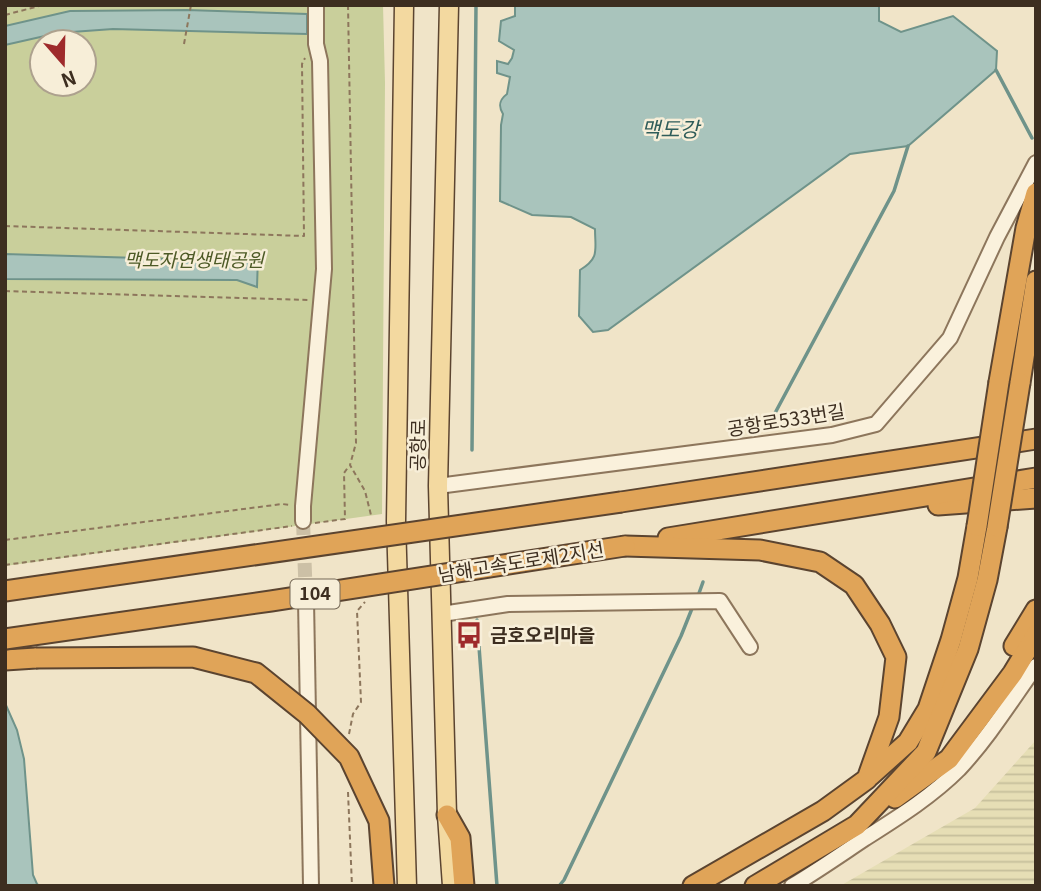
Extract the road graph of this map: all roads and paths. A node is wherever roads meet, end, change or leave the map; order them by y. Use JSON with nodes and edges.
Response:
{"nodes":[{"id":1,"x":43,"y":5,"type":"edge"},
{"id":2,"x":191,"y":5,"type":"edge"},
{"id":3,"x":316,"y":5,"type":"edge"},
{"id":4,"x":348,"y":5,"type":"edge"},
{"id":5,"x":404,"y":5,"type":"edge"},
{"id":6,"x":449,"y":5,"type":"edge"},
{"id":7,"x":5,"y":15,"type":"edge"},
{"id":8,"x":184,"y":44,"type":"dead end"},
{"id":9,"x":306,"y":55,"type":"dead end"},
{"id":10,"x":1036,"y":163,"type":"edge"},
{"id":11,"x":1036,"y":193,"type":"edge"},
{"id":12,"x":5,"y":226,"type":"edge"},
{"id":13,"x":1036,"y":281,"type":"edge"},
{"id":14,"x":5,"y":291,"type":"edge"},
{"id":15,"x":321,"y":301,"type":"junction"},
{"id":16,"x":1036,"y":439,"type":"edge"},
{"id":17,"x":1036,"y":478,"type":"edge"},
{"id":18,"x":438,"y":486,"type":"junction"},
{"id":19,"x":1036,"y":498,"type":"edge"},
{"id":20,"x":303,"y":506,"type":"junction"},
{"id":21,"x":822,"y":513,"type":"junction"},
{"id":22,"x":371,"y":514,"type":"dead end"},
{"id":23,"x":303,"y":521,"type":"tunnel mouth"},
{"id":24,"x":247,"y":532,"type":"dead end"},
{"id":25,"x":5,"y":540,"type":"edge"},
{"id":26,"x":625,"y":545,"type":"junction"},
{"id":27,"x":5,"y":565,"type":"edge"},
{"id":28,"x":5,"y":591,"type":"edge"},
{"id":29,"x":306,"y":600,"type":"tunnel mouth"},
{"id":30,"x":1036,"y":610,"type":"edge"},
{"id":31,"x":442,"y":614,"type":"junction"},
{"id":32,"x":1036,"y":635,"type":"edge"},
{"id":33,"x":5,"y":639,"type":"edge"},
{"id":34,"x":750,"y":647,"type":"dead end"},
{"id":35,"x":5,"y":660,"type":"edge"},
{"id":36,"x":1036,"y":666,"type":"edge"},
{"id":37,"x":949,"y":760,"type":"junction"},
{"id":38,"x":867,"y":779,"type":"junction"},
{"id":39,"x":447,"y":815,"type":"junction"},
{"id":40,"x":858,"y":825,"type":"junction"},
{"id":41,"x":798,"y":884,"type":"edge"},
{"id":42,"x":311,"y":886,"type":"edge"},
{"id":43,"x":384,"y":886,"type":"edge"},
{"id":44,"x":407,"y":886,"type":"edge"},
{"id":45,"x":452,"y":886,"type":"edge"},
{"id":46,"x":464,"y":886,"type":"edge"},
{"id":47,"x":693,"y":886,"type":"edge"},
{"id":48,"x":755,"y":886,"type":"edge"}],
"edges":[{"from":1,"to":7,"type":"path"},
{"from":2,"to":8,"type":"path"},
{"from":3,"to":15,"type":"street"},
{"from":4,"to":22,"type":"path"},
{"from":5,"to":44,"type":"main road","name":"공항로"},
{"from":6,"to":18,"type":"main road","name":"공항로"},
{"from":9,"to":12,"type":"path"},
{"from":10,"to":18,"type":"street","name":"공항로533번길"},
{"from":11,"to":38,"type":"highway","bridge":true},
{"from":13,"to":40,"type":"highway","bridge":true},
{"from":14,"to":15,"type":"path"},
{"from":15,"to":20,"type":"street"},
{"from":16,"to":28,"type":"highway","bridge":true},
{"from":17,"to":21,"type":"highway","name":"남해고속도로제2지선","number":"104"},
{"from":18,"to":31,"type":"main road","name":"공항로"},
{"from":19,"to":21,"type":"highway"},
{"from":20,"to":23,"type":"street"},
{"from":20,"to":25,"type":"path"},
{"from":21,"to":26,"type":"highway","name":"남해고속도로제2지선","number":"104"},
{"from":24,"to":27,"type":"path"},
{"from":26,"to":33,"type":"highway","name":"남해고속도로제2지선","number":"104","bridge":true},
{"from":26,"to":38,"type":"highway"},
{"from":29,"to":42,"type":"street"},
{"from":30,"to":37,"type":"highway"},
{"from":31,"to":34,"type":"street"},
{"from":31,"to":39,"type":"main road","name":"공항로"},
{"from":32,"to":37,"type":"highway"},
{"from":35,"to":43,"type":"highway","bridge":true},
{"from":36,"to":41,"type":"street"},
{"from":37,"to":40,"type":"highway"},
{"from":38,"to":47,"type":"highway"},
{"from":39,"to":45,"type":"main road","name":"공항로"},
{"from":39,"to":46,"type":"highway"},
{"from":40,"to":48,"type":"highway"}]}
